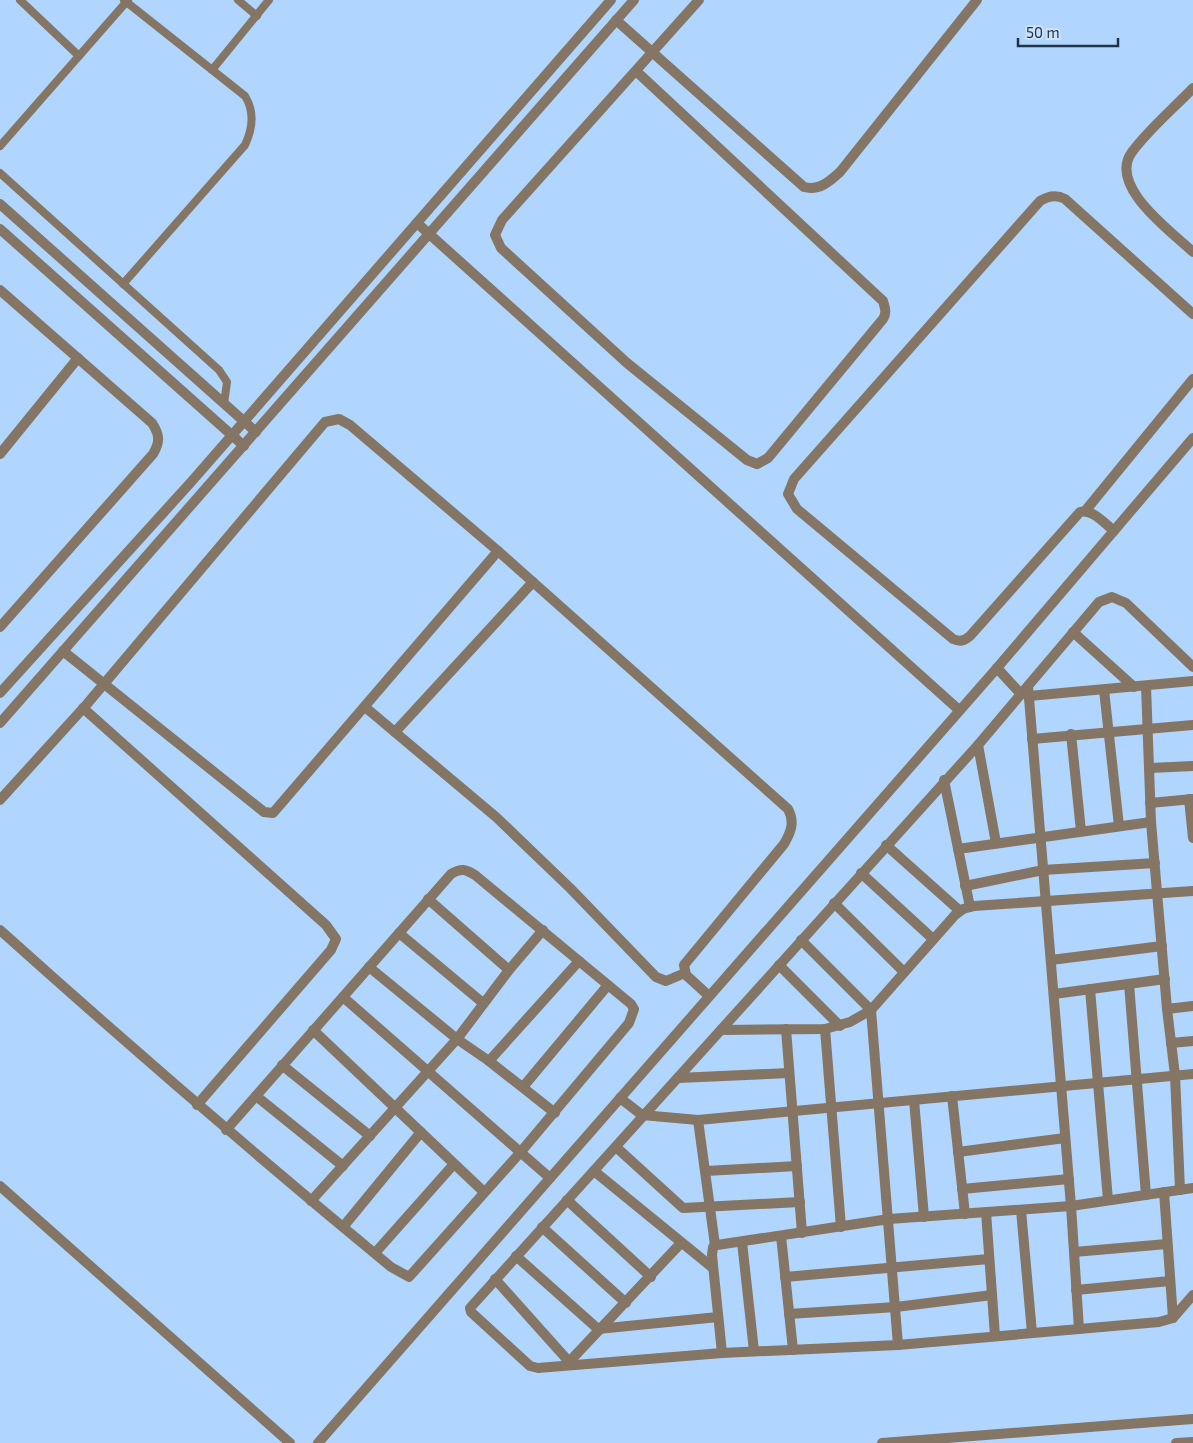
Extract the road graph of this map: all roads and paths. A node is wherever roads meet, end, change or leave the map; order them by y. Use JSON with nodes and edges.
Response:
{"nodes":[{"id":1,"x":20,"y":0,"type":"edge"},
{"id":2,"x":238,"y":0,"type":"edge"},
{"id":3,"x":269,"y":0,"type":"edge"},
{"id":4,"x":611,"y":0,"type":"edge"},
{"id":5,"x":634,"y":0,"type":"edge"},
{"id":6,"x":699,"y":0,"type":"edge"},
{"id":7,"x":977,"y":0,"type":"edge"},
{"id":8,"x":126,"y":1,"type":"edge"},
{"id":9,"x":256,"y":16,"type":"junction"},
{"id":10,"x":616,"y":20,"type":"junction"},
{"id":11,"x":653,"y":52,"type":"junction"},
{"id":12,"x":79,"y":56,"type":"junction"},
{"id":13,"x":212,"y":70,"type":"junction"},
{"id":14,"x":636,"y":72,"type":"junction"},
{"id":15,"x":1193,"y":88,"type":"edge"},
{"id":16,"x":0,"y":146,"type":"edge"},
{"id":17,"x":0,"y":173,"type":"edge"},
{"id":18,"x":0,"y":204,"type":"edge"},
{"id":19,"x":417,"y":223,"type":"junction"},
{"id":20,"x":0,"y":229,"type":"edge"},
{"id":21,"x":429,"y":234,"type":"junction"},
{"id":22,"x":1193,"y":252,"type":"edge"},
{"id":23,"x":123,"y":284,"type":"junction"},
{"id":24,"x":0,"y":290,"type":"edge"},
{"id":25,"x":1193,"y":314,"type":"edge"},
{"id":26,"x":78,"y":358,"type":"junction"},
{"id":27,"x":1193,"y":379,"type":"edge"},
{"id":28,"x":224,"y":404,"type":"junction"},
{"id":29,"x":244,"y":421,"type":"junction"},
{"id":30,"x":256,"y":432,"type":"junction"},
{"id":31,"x":232,"y":435,"type":"junction"},
{"id":32,"x":1193,"y":438,"type":"edge"},
{"id":33,"x":244,"y":446,"type":"junction"},
{"id":34,"x":0,"y":454,"type":"edge"},
{"id":35,"x":1086,"y":510,"type":"junction"},
{"id":36,"x":1114,"y":531,"type":"junction"},
{"id":37,"x":498,"y":551,"type":"junction"},
{"id":38,"x":533,"y":582,"type":"junction"},
{"id":39,"x":0,"y":627,"type":"edge"},
{"id":40,"x":1073,"y":632,"type":"junction"},
{"id":41,"x":63,"y":651,"type":"junction"},
{"id":42,"x":1193,"y":667,"type":"edge"},
{"id":43,"x":997,"y":668,"type":"junction"},
{"id":44,"x":1193,"y":681,"type":"edge"},
{"id":45,"x":103,"y":685,"type":"junction"},
{"id":46,"x":1146,"y":686,"type":"junction"},
{"id":47,"x":1134,"y":687,"type":"junction"},
{"id":48,"x":1104,"y":690,"type":"junction"},
{"id":49,"x":1026,"y":692,"type":"junction"},
{"id":50,"x":0,"y":693,"type":"edge"},
{"id":51,"x":365,"y":707,"type":"junction"},
{"id":52,"x":83,"y":708,"type":"junction"},
{"id":53,"x":959,"y":710,"type":"junction"},
{"id":54,"x":0,"y":723,"type":"edge"},
{"id":55,"x":1193,"y":725,"type":"edge"},
{"id":56,"x":1148,"y":728,"type":"junction"},
{"id":57,"x":1109,"y":731,"type":"junction"},
{"id":58,"x":394,"y":732,"type":"junction"},
{"id":59,"x":1071,"y":734,"type":"junction"},
{"id":60,"x":1032,"y":739,"type":"junction"},
{"id":61,"x":978,"y":744,"type":"junction"},
{"id":62,"x":1193,"y":766,"type":"edge"},
{"id":63,"x":1150,"y":768,"type":"junction"},
{"id":64,"x":944,"y":780,"type":"junction"},
{"id":65,"x":1191,"y":799,"type":"edge"},
{"id":66,"x":0,"y":800,"type":"edge"},
{"id":67,"x":1150,"y":803,"type":"junction"},
{"id":68,"x":1151,"y":822,"type":"junction"},
{"id":69,"x":1119,"y":826,"type":"junction"},
{"id":70,"x":1081,"y":831,"type":"junction"},
{"id":71,"x":1041,"y":837,"type":"junction"},
{"id":72,"x":1193,"y":838,"type":"edge"},
{"id":73,"x":996,"y":843,"type":"junction"},
{"id":74,"x":886,"y":845,"type":"junction"},
{"id":75,"x":958,"y":849,"type":"junction"},
{"id":76,"x":1155,"y":863,"type":"junction"},
{"id":77,"x":1043,"y":870,"type":"junction"},
{"id":78,"x":861,"y":873,"type":"junction"},
{"id":79,"x":965,"y":886,"type":"junction"},
{"id":80,"x":1193,"y":891,"type":"edge"},
{"id":81,"x":1158,"y":893,"type":"junction"},
{"id":82,"x":428,"y":899,"type":"junction"},
{"id":83,"x":1046,"y":902,"type":"junction"},
{"id":84,"x":834,"y":903,"type":"junction"},
{"id":85,"x":965,"y":909,"type":"junction"},
{"id":86,"x":0,"y":930,"type":"edge"},
{"id":87,"x":543,"y":930,"type":"junction"},
{"id":88,"x":399,"y":933,"type":"junction"},
{"id":89,"x":933,"y":939,"type":"junction"},
{"id":90,"x":801,"y":940,"type":"junction"},
{"id":91,"x":1162,"y":946,"type":"junction"},
{"id":92,"x":1051,"y":960,"type":"junction"},
{"id":93,"x":580,"y":961,"type":"junction"},
{"id":94,"x":779,"y":965,"type":"junction"},
{"id":95,"x":369,"y":966,"type":"junction"},
{"id":96,"x":509,"y":970,"type":"junction"},
{"id":97,"x":904,"y":972,"type":"junction"},
{"id":98,"x":685,"y":973,"type":"junction"},
{"id":99,"x":1165,"y":979,"type":"junction"},
{"id":100,"x":1129,"y":984,"type":"junction"},
{"id":101,"x":608,"y":985,"type":"junction"},
{"id":102,"x":1090,"y":989,"type":"junction"},
{"id":103,"x":1054,"y":994,"type":"junction"},
{"id":104,"x":709,"y":996,"type":"junction"},
{"id":105,"x":343,"y":997,"type":"junction"},
{"id":106,"x":483,"y":1003,"type":"junction"},
{"id":107,"x":1193,"y":1006,"type":"edge"},
{"id":108,"x":1167,"y":1009,"type":"junction"},
{"id":109,"x":871,"y":1010,"type":"junction"},
{"id":110,"x":840,"y":1026,"type":"junction"},
{"id":111,"x":825,"y":1029,"type":"junction"},
{"id":112,"x":313,"y":1030,"type":"junction"},
{"id":113,"x":720,"y":1030,"type":"junction"},
{"id":114,"x":786,"y":1030,"type":"junction"},
{"id":115,"x":457,"y":1039,"type":"junction"},
{"id":116,"x":1193,"y":1041,"type":"edge"},
{"id":117,"x":1171,"y":1043,"type":"junction"},
{"id":118,"x":488,"y":1061,"type":"junction"},
{"id":119,"x":282,"y":1065,"type":"junction"},
{"id":120,"x":428,"y":1071,"type":"junction"},
{"id":121,"x":789,"y":1073,"type":"junction"},
{"id":122,"x":1193,"y":1074,"type":"edge"},
{"id":123,"x":1175,"y":1075,"type":"junction"},
{"id":124,"x":678,"y":1078,"type":"junction"},
{"id":125,"x":1138,"y":1080,"type":"junction"},
{"id":126,"x":1099,"y":1083,"type":"junction"},
{"id":127,"x":1061,"y":1086,"type":"junction"},
{"id":128,"x":523,"y":1087,"type":"junction"},
{"id":129,"x":256,"y":1096,"type":"junction"},
{"id":130,"x":952,"y":1096,"type":"junction"},
{"id":131,"x":620,"y":1098,"type":"junction"},
{"id":132,"x":914,"y":1100,"type":"junction"},
{"id":133,"x":879,"y":1103,"type":"junction"},
{"id":134,"x":197,"y":1105,"type":"junction"},
{"id":135,"x":831,"y":1107,"type":"junction"},
{"id":136,"x":395,"y":1108,"type":"junction"},
{"id":137,"x":793,"y":1111,"type":"junction"},
{"id":138,"x":555,"y":1113,"type":"junction"},
{"id":139,"x":642,"y":1115,"type":"junction"},
{"id":140,"x":698,"y":1120,"type":"junction"},
{"id":141,"x":226,"y":1130,"type":"junction"},
{"id":142,"x":421,"y":1132,"type":"junction"},
{"id":143,"x":370,"y":1136,"type":"junction"},
{"id":144,"x":1066,"y":1138,"type":"junction"},
{"id":145,"x":616,"y":1147,"type":"junction"},
{"id":146,"x":958,"y":1152,"type":"junction"},
{"id":147,"x":520,"y":1154,"type":"junction"},
{"id":148,"x":454,"y":1164,"type":"junction"},
{"id":149,"x":343,"y":1166,"type":"junction"},
{"id":150,"x":797,"y":1166,"type":"junction"},
{"id":151,"x":594,"y":1171,"type":"junction"},
{"id":152,"x":706,"y":1171,"type":"junction"},
{"id":153,"x":550,"y":1178,"type":"junction"},
{"id":154,"x":1069,"y":1178,"type":"junction"},
{"id":155,"x":0,"y":1186,"type":"edge"},
{"id":156,"x":1193,"y":1188,"type":"edge"},
{"id":157,"x":962,"y":1189,"type":"junction"},
{"id":158,"x":1180,"y":1190,"type":"junction"},
{"id":159,"x":484,"y":1192,"type":"junction"},
{"id":160,"x":1164,"y":1192,"type":"junction"},
{"id":161,"x":1146,"y":1195,"type":"junction"},
{"id":162,"x":567,"y":1200,"type":"junction"},
{"id":163,"x":1108,"y":1200,"type":"junction"},
{"id":164,"x":311,"y":1201,"type":"junction"},
{"id":165,"x":800,"y":1202,"type":"junction"},
{"id":166,"x":1071,"y":1206,"type":"junction"},
{"id":167,"x":710,"y":1207,"type":"junction"},
{"id":168,"x":1021,"y":1210,"type":"junction"},
{"id":169,"x":986,"y":1212,"type":"junction"},
{"id":170,"x":965,"y":1214,"type":"junction"},
{"id":171,"x":924,"y":1217,"type":"junction"},
{"id":172,"x":889,"y":1219,"type":"junction"},
{"id":173,"x":343,"y":1227,"type":"junction"},
{"id":174,"x":542,"y":1227,"type":"junction"},
{"id":175,"x":840,"y":1227,"type":"junction"},
{"id":176,"x":802,"y":1233,"type":"junction"},
{"id":177,"x":780,"y":1236,"type":"junction"},
{"id":178,"x":742,"y":1242,"type":"junction"},
{"id":179,"x":682,"y":1243,"type":"junction"},
{"id":180,"x":1167,"y":1244,"type":"junction"},
{"id":181,"x":715,"y":1245,"type":"junction"},
{"id":182,"x":1074,"y":1252,"type":"junction"},
{"id":183,"x":375,"y":1253,"type":"junction"},
{"id":184,"x":516,"y":1256,"type":"junction"},
{"id":185,"x":990,"y":1258,"type":"junction"},
{"id":186,"x":714,"y":1268,"type":"junction"},
{"id":187,"x":893,"y":1268,"type":"junction"},
{"id":188,"x":651,"y":1276,"type":"junction"},
{"id":189,"x":785,"y":1277,"type":"junction"},
{"id":190,"x":495,"y":1279,"type":"junction"},
{"id":191,"x":1170,"y":1282,"type":"junction"},
{"id":192,"x":1076,"y":1290,"type":"junction"},
{"id":193,"x":992,"y":1294,"type":"junction"},
{"id":194,"x":1193,"y":1295,"type":"edge"},
{"id":195,"x":626,"y":1303,"type":"junction"},
{"id":196,"x":896,"y":1307,"type":"junction"},
{"id":197,"x":789,"y":1314,"type":"junction"},
{"id":198,"x":718,"y":1317,"type":"junction"},
{"id":199,"x":1173,"y":1318,"type":"junction"},
{"id":200,"x":598,"y":1329,"type":"junction"},
{"id":201,"x":1079,"y":1329,"type":"junction"},
{"id":202,"x":1032,"y":1333,"type":"junction"},
{"id":203,"x":995,"y":1336,"type":"junction"},
{"id":204,"x":898,"y":1345,"type":"junction"},
{"id":205,"x":793,"y":1350,"type":"junction"},
{"id":206,"x":754,"y":1351,"type":"junction"},
{"id":207,"x":722,"y":1353,"type":"junction"},
{"id":208,"x":571,"y":1364,"type":"junction"},
{"id":209,"x":1193,"y":1419,"type":"edge"},
{"id":210,"x":1193,"y":1442,"type":"edge"},
{"id":211,"x":290,"y":1443,"type":"edge"},
{"id":212,"x":318,"y":1443,"type":"edge"},
{"id":213,"x":882,"y":1443,"type":"edge"},
{"id":214,"x":1176,"y":1443,"type":"edge"}],
"edges":[{"from":1,"to":12,"type":"lane"},
{"from":2,"to":9,"type":"lane"},
{"from":3,"to":9,"type":"lane"},
{"from":4,"to":19,"type":"street"},
{"from":5,"to":10,"type":"street"},
{"from":6,"to":11,"type":"street"},
{"from":7,"to":11,"type":"street"},
{"from":8,"to":12,"type":"lane"},
{"from":8,"to":13,"type":"lane"},
{"from":9,"to":13,"type":"lane"},
{"from":10,"to":11,"type":"street"},
{"from":10,"to":21,"type":"street"},
{"from":11,"to":14,"type":"street"},
{"from":12,"to":16,"type":"lane"},
{"from":13,"to":23,"type":"lane"},
{"from":14,"to":14,"type":"street"},
{"from":15,"to":22,"type":"street"},
{"from":17,"to":23,"type":"lane"},
{"from":18,"to":28,"type":"street"},
{"from":19,"to":21,"type":"street"},
{"from":19,"to":29,"type":"street"},
{"from":20,"to":31,"type":"street"},
{"from":21,"to":30,"type":"street"},
{"from":21,"to":53,"type":"street"},
{"from":23,"to":28,"type":"lane"},
{"from":24,"to":26,"type":"street"},
{"from":25,"to":35,"type":"street"},
{"from":26,"to":34,"type":"street"},
{"from":26,"to":39,"type":"street"},
{"from":27,"to":35,"type":"street"},
{"from":28,"to":29,"type":"street"},
{"from":29,"to":30,"type":"street"},
{"from":29,"to":31,"type":"street"},
{"from":30,"to":33,"type":"street"},
{"from":31,"to":33,"type":"street"},
{"from":31,"to":50,"type":"street"},
{"from":32,"to":36,"type":"street"},
{"from":33,"to":41,"type":"street"},
{"from":35,"to":36,"type":"street"},
{"from":36,"to":43,"type":"street"},
{"from":37,"to":38,"type":"street"},
{"from":37,"to":45,"type":"street"},
{"from":37,"to":51,"type":"street"},
{"from":38,"to":58,"type":"street"},
{"from":38,"to":98,"type":"street"},
{"from":40,"to":42,"type":"street"},
{"from":40,"to":47,"type":"street"},
{"from":40,"to":49,"type":"street"},
{"from":41,"to":45,"type":"street"},
{"from":41,"to":54,"type":"street"},
{"from":43,"to":49,"type":"street"},
{"from":43,"to":53,"type":"street"},
{"from":44,"to":46,"type":"street"},
{"from":45,"to":51,"type":"street"},
{"from":45,"to":52,"type":"street"},
{"from":46,"to":47,"type":"street"},
{"from":46,"to":56,"type":"street"},
{"from":47,"to":48,"type":"street"},
{"from":48,"to":49,"type":"street"},
{"from":48,"to":57,"type":"street"},
{"from":49,"to":60,"type":"street"},
{"from":49,"to":61,"type":"street"},
{"from":51,"to":58,"type":"street"},
{"from":52,"to":66,"type":"street"},
{"from":52,"to":134,"type":"street"},
{"from":53,"to":104,"type":"street"},
{"from":55,"to":56,"type":"street"},
{"from":56,"to":57,"type":"street"},
{"from":56,"to":63,"type":"street"},
{"from":57,"to":59,"type":"street"},
{"from":57,"to":69,"type":"street"},
{"from":58,"to":98,"type":"street"},
{"from":59,"to":60,"type":"street"},
{"from":59,"to":70,"type":"street"},
{"from":60,"to":71,"type":"street"},
{"from":61,"to":64,"type":"street"},
{"from":61,"to":73,"type":"street"},
{"from":62,"to":63,"type":"street"},
{"from":63,"to":67,"type":"street"},
{"from":64,"to":74,"type":"street"},
{"from":64,"to":75,"type":"street"},
{"from":65,"to":67,"type":"street"},
{"from":65,"to":72,"type":"street"},
{"from":67,"to":68,"type":"street"},
{"from":68,"to":69,"type":"street"},
{"from":68,"to":76,"type":"street"},
{"from":69,"to":70,"type":"street"},
{"from":70,"to":71,"type":"street"},
{"from":71,"to":73,"type":"street"},
{"from":71,"to":77,"type":"street"},
{"from":73,"to":75,"type":"street"},
{"from":74,"to":78,"type":"street"},
{"from":74,"to":85,"type":"street"},
{"from":75,"to":79,"type":"street"},
{"from":76,"to":77,"type":"street"},
{"from":76,"to":81,"type":"street"},
{"from":77,"to":79,"type":"street"},
{"from":77,"to":83,"type":"street"},
{"from":78,"to":84,"type":"street"},
{"from":78,"to":89,"type":"street"},
{"from":79,"to":85,"type":"street"},
{"from":80,"to":81,"type":"street"},
{"from":81,"to":83,"type":"street"},
{"from":81,"to":91,"type":"street"},
{"from":82,"to":87,"type":"street"},
{"from":82,"to":88,"type":"street"},
{"from":82,"to":96,"type":"street"},
{"from":83,"to":85,"type":"street"},
{"from":83,"to":92,"type":"street"},
{"from":84,"to":90,"type":"street"},
{"from":84,"to":97,"type":"street"},
{"from":85,"to":89,"type":"street"},
{"from":86,"to":134,"type":"street"},
{"from":87,"to":93,"type":"street"},
{"from":87,"to":96,"type":"street"},
{"from":88,"to":95,"type":"street"},
{"from":88,"to":106,"type":"street"},
{"from":89,"to":97,"type":"street"},
{"from":90,"to":94,"type":"street"},
{"from":90,"to":109,"type":"street"},
{"from":91,"to":92,"type":"street"},
{"from":91,"to":99,"type":"street"},
{"from":92,"to":103,"type":"street"},
{"from":93,"to":101,"type":"street"},
{"from":93,"to":118,"type":"street"},
{"from":94,"to":110,"type":"street"},
{"from":94,"to":113,"type":"street"},
{"from":95,"to":105,"type":"street"},
{"from":95,"to":115,"type":"street"},
{"from":96,"to":106,"type":"street"},
{"from":97,"to":109,"type":"street"},
{"from":98,"to":104,"type":"street"},
{"from":99,"to":100,"type":"street"},
{"from":99,"to":108,"type":"street"},
{"from":100,"to":102,"type":"street"},
{"from":100,"to":125,"type":"street"},
{"from":101,"to":128,"type":"street"},
{"from":101,"to":138,"type":"street"},
{"from":102,"to":103,"type":"street"},
{"from":102,"to":126,"type":"street"},
{"from":103,"to":127,"type":"street"},
{"from":104,"to":131,"type":"street"},
{"from":105,"to":112,"type":"street"},
{"from":105,"to":120,"type":"street"},
{"from":106,"to":115,"type":"street"},
{"from":107,"to":108,"type":"street"},
{"from":108,"to":117,"type":"street"},
{"from":109,"to":110,"type":"street"},
{"from":109,"to":133,"type":"street"},
{"from":110,"to":111,"type":"street"},
{"from":111,"to":114,"type":"street"},
{"from":111,"to":135,"type":"street"},
{"from":112,"to":119,"type":"street"},
{"from":112,"to":136,"type":"street"},
{"from":113,"to":114,"type":"street"},
{"from":113,"to":124,"type":"street"},
{"from":114,"to":121,"type":"street"},
{"from":115,"to":118,"type":"street"},
{"from":115,"to":120,"type":"street"},
{"from":116,"to":117,"type":"street"},
{"from":117,"to":123,"type":"street"},
{"from":118,"to":128,"type":"street"},
{"from":119,"to":129,"type":"street"},
{"from":119,"to":143,"type":"street"},
{"from":120,"to":136,"type":"street"},
{"from":120,"to":147,"type":"street"},
{"from":121,"to":124,"type":"street"},
{"from":121,"to":137,"type":"street"},
{"from":122,"to":123,"type":"street"},
{"from":123,"to":125,"type":"street"},
{"from":123,"to":158,"type":"street"},
{"from":124,"to":139,"type":"street"},
{"from":125,"to":126,"type":"street"},
{"from":125,"to":161,"type":"street"},
{"from":126,"to":127,"type":"street"},
{"from":126,"to":163,"type":"street"},
{"from":127,"to":130,"type":"street"},
{"from":127,"to":144,"type":"street"},
{"from":128,"to":138,"type":"street"},
{"from":129,"to":141,"type":"street"},
{"from":129,"to":149,"type":"street"},
{"from":130,"to":132,"type":"street"},
{"from":130,"to":146,"type":"street"},
{"from":131,"to":139,"type":"street"},
{"from":131,"to":153,"type":"street"},
{"from":132,"to":133,"type":"street"},
{"from":132,"to":171,"type":"street"},
{"from":133,"to":135,"type":"street"},
{"from":133,"to":172,"type":"street"},
{"from":134,"to":141,"type":"street"},
{"from":135,"to":137,"type":"street"},
{"from":135,"to":175,"type":"street"},
{"from":136,"to":142,"type":"street"},
{"from":136,"to":143,"type":"street"},
{"from":137,"to":140,"type":"street"},
{"from":137,"to":150,"type":"street"},
{"from":138,"to":147,"type":"street"},
{"from":139,"to":140,"type":"street"},
{"from":139,"to":145,"type":"street"},
{"from":140,"to":152,"type":"street"},
{"from":141,"to":164,"type":"street"},
{"from":142,"to":148,"type":"street"},
{"from":142,"to":173,"type":"street"},
{"from":143,"to":149,"type":"street"},
{"from":144,"to":146,"type":"street"},
{"from":144,"to":154,"type":"street"},
{"from":145,"to":151,"type":"street"},
{"from":145,"to":167,"type":"street"},
{"from":146,"to":157,"type":"street"},
{"from":147,"to":153,"type":"street"},
{"from":147,"to":159,"type":"street"},
{"from":148,"to":159,"type":"street"},
{"from":148,"to":183,"type":"street"},
{"from":149,"to":164,"type":"street"},
{"from":150,"to":152,"type":"street"},
{"from":150,"to":165,"type":"street"},
{"from":151,"to":162,"type":"street"},
{"from":151,"to":179,"type":"street"},
{"from":152,"to":167,"type":"street"},
{"from":153,"to":212,"type":"street"},
{"from":154,"to":157,"type":"street"},
{"from":154,"to":166,"type":"street"},
{"from":155,"to":211,"type":"street"},
{"from":156,"to":158,"type":"street"},
{"from":157,"to":170,"type":"street"},
{"from":158,"to":160,"type":"street"},
{"from":159,"to":183,"type":"street"},
{"from":160,"to":161,"type":"street"},
{"from":160,"to":180,"type":"street"},
{"from":161,"to":163,"type":"street"},
{"from":162,"to":174,"type":"street"},
{"from":162,"to":188,"type":"street"},
{"from":163,"to":166,"type":"street"},
{"from":164,"to":173,"type":"street"},
{"from":165,"to":167,"type":"street"},
{"from":165,"to":176,"type":"street"},
{"from":166,"to":168,"type":"street"},
{"from":166,"to":182,"type":"street"},
{"from":167,"to":181,"type":"street"},
{"from":168,"to":169,"type":"street"},
{"from":168,"to":202,"type":"street"},
{"from":169,"to":170,"type":"street"},
{"from":169,"to":185,"type":"street"},
{"from":170,"to":171,"type":"street"},
{"from":171,"to":172,"type":"street"},
{"from":172,"to":175,"type":"street"},
{"from":172,"to":187,"type":"street"},
{"from":173,"to":183,"type":"street"},
{"from":174,"to":184,"type":"street"},
{"from":174,"to":195,"type":"street"},
{"from":175,"to":176,"type":"street"},
{"from":176,"to":177,"type":"street"},
{"from":177,"to":178,"type":"street"},
{"from":177,"to":189,"type":"street"},
{"from":178,"to":181,"type":"street"},
{"from":178,"to":206,"type":"street"},
{"from":179,"to":186,"type":"street"},
{"from":179,"to":188,"type":"street"},
{"from":180,"to":182,"type":"street"},
{"from":180,"to":191,"type":"street"},
{"from":181,"to":186,"type":"street"},
{"from":182,"to":192,"type":"street"},
{"from":184,"to":190,"type":"street"},
{"from":184,"to":200,"type":"street"},
{"from":185,"to":187,"type":"street"},
{"from":185,"to":193,"type":"street"},
{"from":186,"to":198,"type":"street"},
{"from":187,"to":189,"type":"street"},
{"from":187,"to":196,"type":"street"},
{"from":188,"to":195,"type":"street"},
{"from":189,"to":197,"type":"street"},
{"from":190,"to":208,"type":"street"},
{"from":190,"to":208,"type":"street"},
{"from":191,"to":192,"type":"street"},
{"from":191,"to":199,"type":"street"},
{"from":192,"to":201,"type":"street"},
{"from":193,"to":196,"type":"street"},
{"from":193,"to":203,"type":"street"},
{"from":194,"to":199,"type":"street"},
{"from":195,"to":200,"type":"street"},
{"from":196,"to":197,"type":"street"},
{"from":196,"to":204,"type":"street"},
{"from":197,"to":205,"type":"street"},
{"from":198,"to":200,"type":"street"},
{"from":198,"to":207,"type":"street"},
{"from":199,"to":201,"type":"street"},
{"from":200,"to":208,"type":"street"},
{"from":201,"to":202,"type":"street"},
{"from":202,"to":203,"type":"street"},
{"from":203,"to":204,"type":"street"},
{"from":204,"to":205,"type":"street"},
{"from":205,"to":206,"type":"street"},
{"from":206,"to":207,"type":"street"},
{"from":207,"to":208,"type":"street"},
{"from":209,"to":213,"type":"street"},
{"from":210,"to":214,"type":"street"}]}
